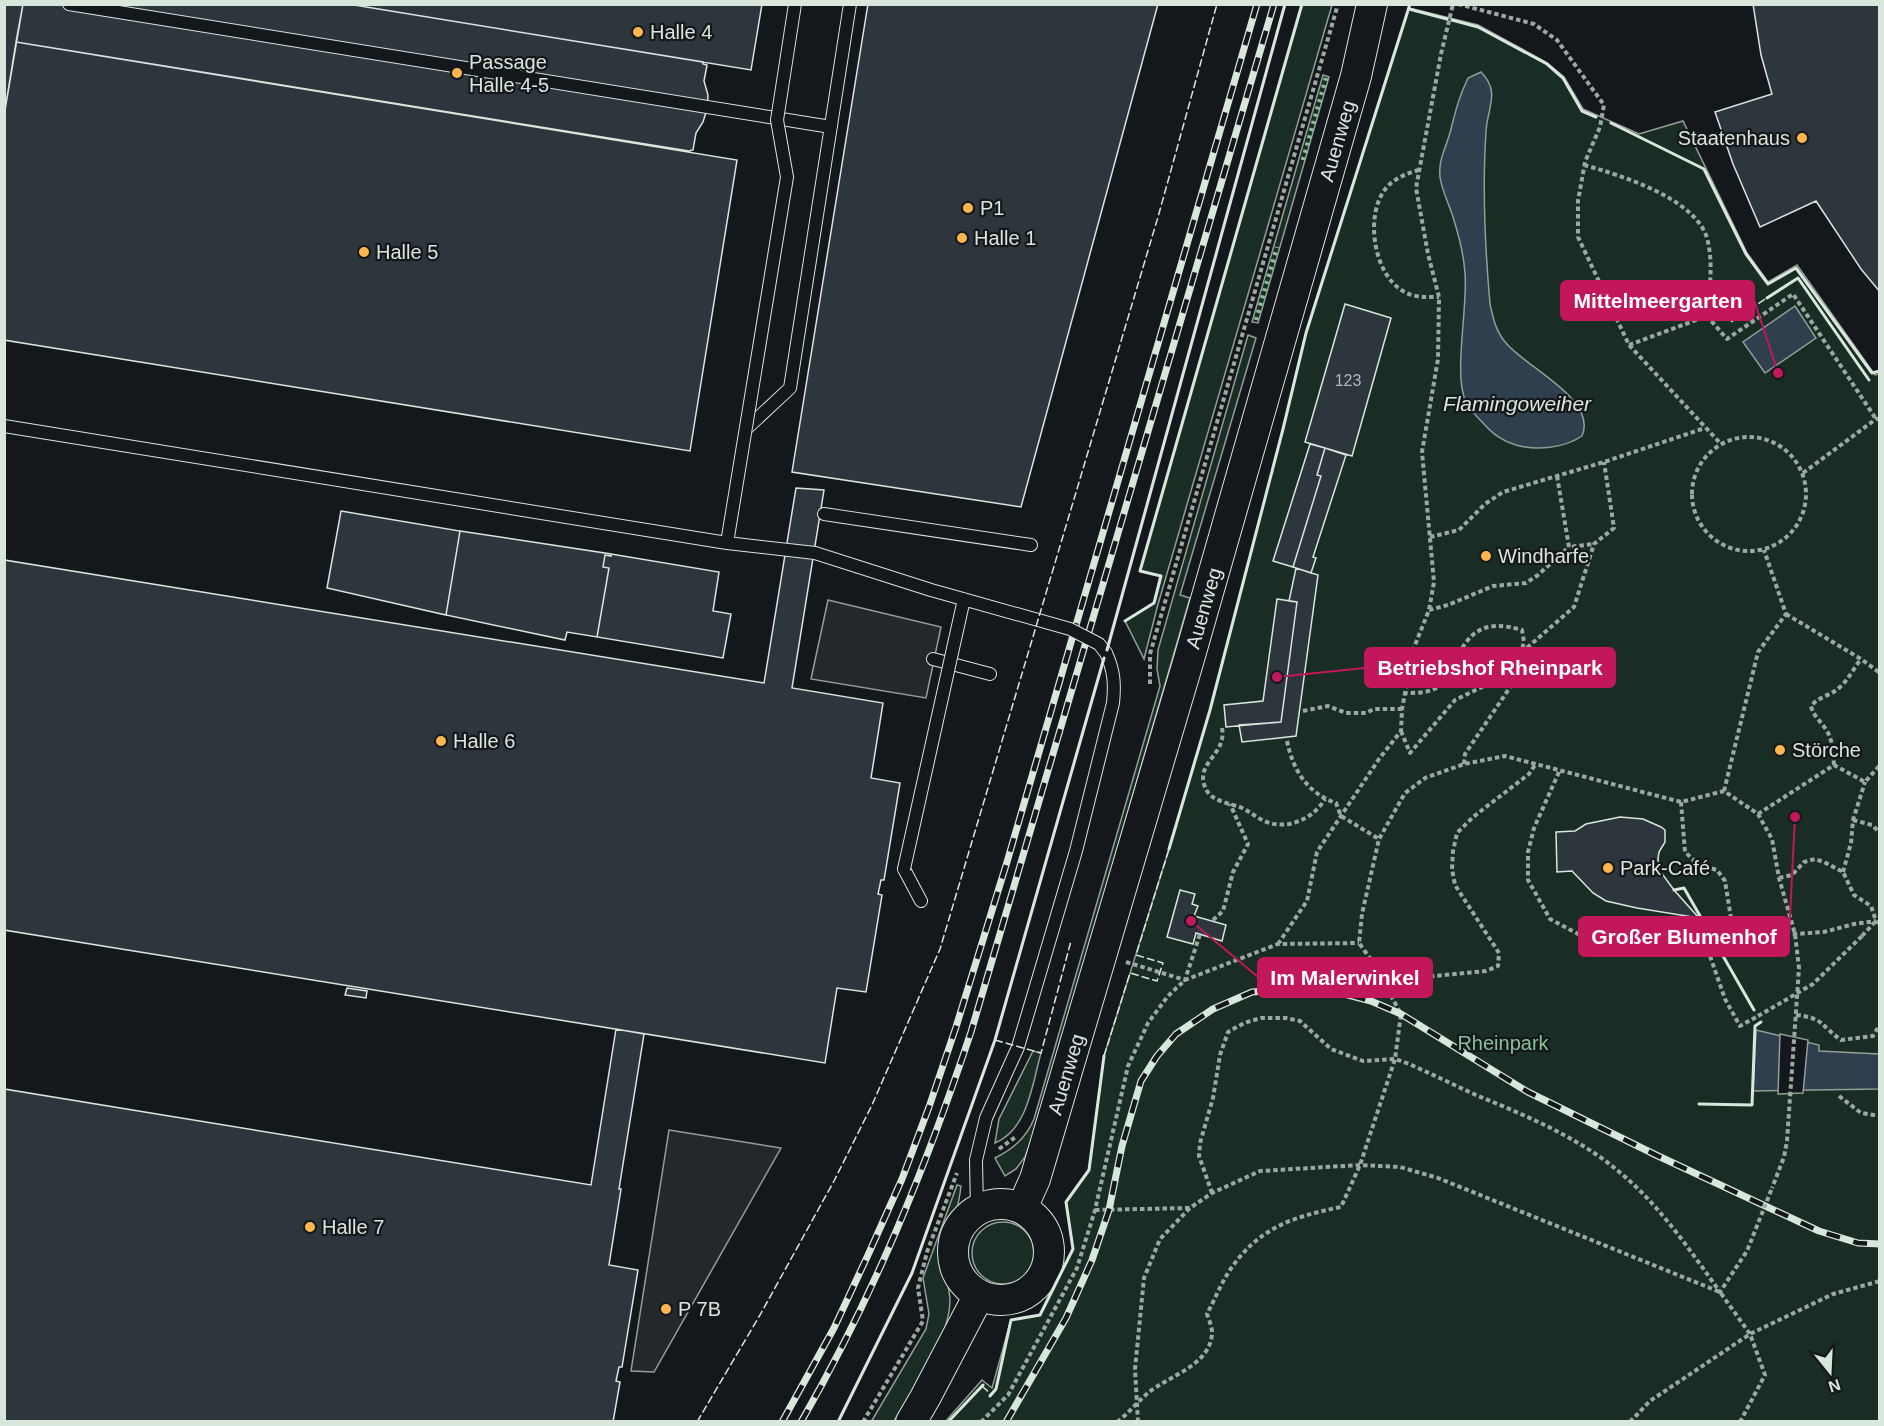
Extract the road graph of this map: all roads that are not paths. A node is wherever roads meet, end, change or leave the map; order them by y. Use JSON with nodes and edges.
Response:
{"nodes":[{"id":1,"x":69,"y":4,"type":"edge"},
{"id":2,"x":795,"y":4,"type":"edge"},
{"id":3,"x":850,"y":4,"type":"edge"},
{"id":4,"x":1372,"y":4,"type":"edge"},
{"id":5,"x":776,"y":120,"type":"junction"},
{"id":6,"x":831,"y":127,"type":"junction"},
{"id":7,"x":787,"y":177,"type":"junction"},
{"id":8,"x":4,"y":426,"type":"edge"},
{"id":9,"x":746,"y":429,"type":"junction"},
{"id":10,"x":238,"y":464,"type":"junction"},
{"id":11,"x":824,"y":514,"type":"dead end"},
{"id":12,"x":727,"y":543,"type":"junction"},
{"id":13,"x":1031,"y":545,"type":"dead end"},
{"id":14,"x":964,"y":599,"type":"junction"},
{"id":15,"x":933,"y":659,"type":"dead end"},
{"id":16,"x":990,"y":674,"type":"dead end"},
{"id":17,"x":921,"y":901,"type":"dead end"},
{"id":18,"x":1022,"y":1208,"type":"junction"},
{"id":19,"x":977,"y":1210,"type":"junction"},
{"id":20,"x":979,"y":1295,"type":"junction"},
{"id":21,"x":911,"y":1422,"type":"edge"}],
"edges":[{"from":1,"to":5,"type":"lane"},
{"from":2,"to":5,"type":"lane"},
{"from":2,"to":7,"type":"lane","bridge":true},
{"from":3,"to":6,"type":"lane"},
{"from":4,"to":18,"type":"street","name":"Auenweg"},
{"from":5,"to":6,"type":"lane"},
{"from":5,"to":7,"type":"lane"},
{"from":6,"to":9,"type":"lane"},
{"from":7,"to":9,"type":"lane"},
{"from":7,"to":12,"type":"lane","bridge":true},
{"from":8,"to":10,"type":"lane","bridge":true},
{"from":9,"to":10,"type":"lane"},
{"from":10,"to":12,"type":"lane","bridge":true},
{"from":11,"to":13,"type":"lane"},
{"from":12,"to":14,"type":"lane","bridge":true},
{"from":14,"to":17,"type":"lane","bridge":true},
{"from":14,"to":19,"type":"lane","bridge":true},
{"from":15,"to":16,"type":"lane"},
{"from":18,"to":19,"type":"street"},
{"from":18,"to":20,"type":"street"},
{"from":19,"to":20,"type":"street"},
{"from":20,"to":21,"type":"street"}]}
